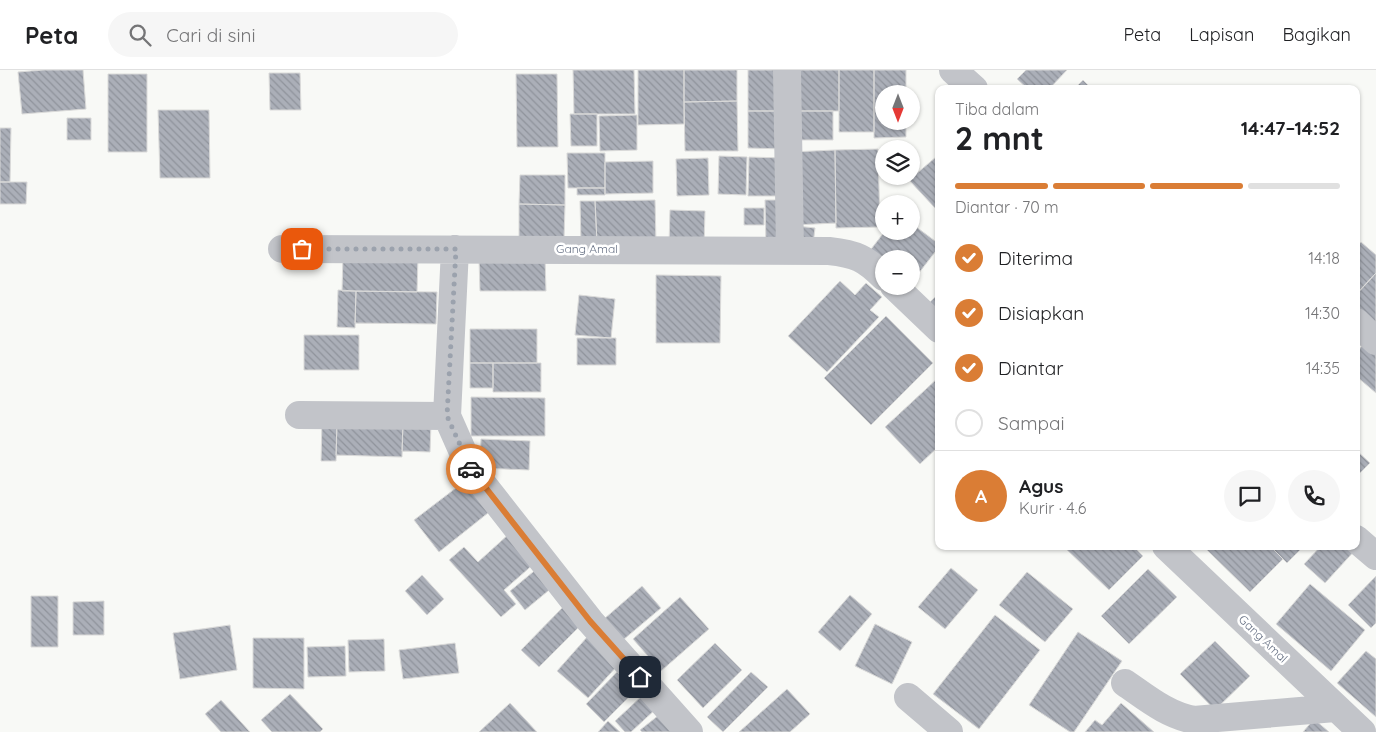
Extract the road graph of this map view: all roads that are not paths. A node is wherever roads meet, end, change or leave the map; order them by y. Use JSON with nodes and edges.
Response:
{"nodes":[{"id":1,"x":787,"y":70,"type":"edge"},
{"id":2,"x":953,"y":70,"type":"edge"},
{"id":3,"x":970,"y":85,"type":"edge"},
{"id":4,"x":282,"y":249,"type":"dead end"},
{"id":5,"x":456,"y":249,"type":"junction"},
{"id":6,"x":790,"y":250,"type":"junction"},
{"id":7,"x":875,"y":269,"type":"edge"},
{"id":8,"x":903,"y":295,"type":"edge"},
{"id":9,"x":935,"y":325,"type":"edge"},
{"id":10,"x":1360,"y":326,"type":"edge"},
{"id":11,"x":1376,"y":341,"type":"edge"},
{"id":12,"x":300,"y":415,"type":"dead end"},
{"id":13,"x":447,"y":416,"type":"junction"},
{"id":14,"x":1360,"y":542,"type":"edge"},
{"id":15,"x":1170,"y":550,"type":"edge"},
{"id":16,"x":1376,"y":556,"type":"edge"},
{"id":17,"x":1125,"y":683,"type":"dead end"},
{"id":18,"x":908,"y":697,"type":"dead end"},
{"id":19,"x":1335,"y":708,"type":"junction"},
{"id":20,"x":689,"y":732,"type":"edge"},
{"id":21,"x":949,"y":732,"type":"edge"},
{"id":22,"x":1362,"y":732,"type":"edge"}],
"edges":[{"from":1,"to":6,"type":"street"},
{"from":2,"to":3,"type":"street"},
{"from":4,"to":5,"type":"street","name":"Gang Amal"},
{"from":5,"to":6,"type":"street","name":"Gang Amal"},
{"from":5,"to":13,"type":"street"},
{"from":6,"to":7,"type":"street","name":"Gang Amal"},
{"from":8,"to":9,"type":"street"},
{"from":10,"to":11,"type":"street"},
{"from":12,"to":13,"type":"street"},
{"from":13,"to":20,"type":"street"},
{"from":14,"to":16,"type":"street"},
{"from":15,"to":19,"type":"street","name":"Gang Amal"},
{"from":17,"to":19,"type":"street"},
{"from":18,"to":21,"type":"street"},
{"from":19,"to":22,"type":"street","name":"Gang Amal"}]}
